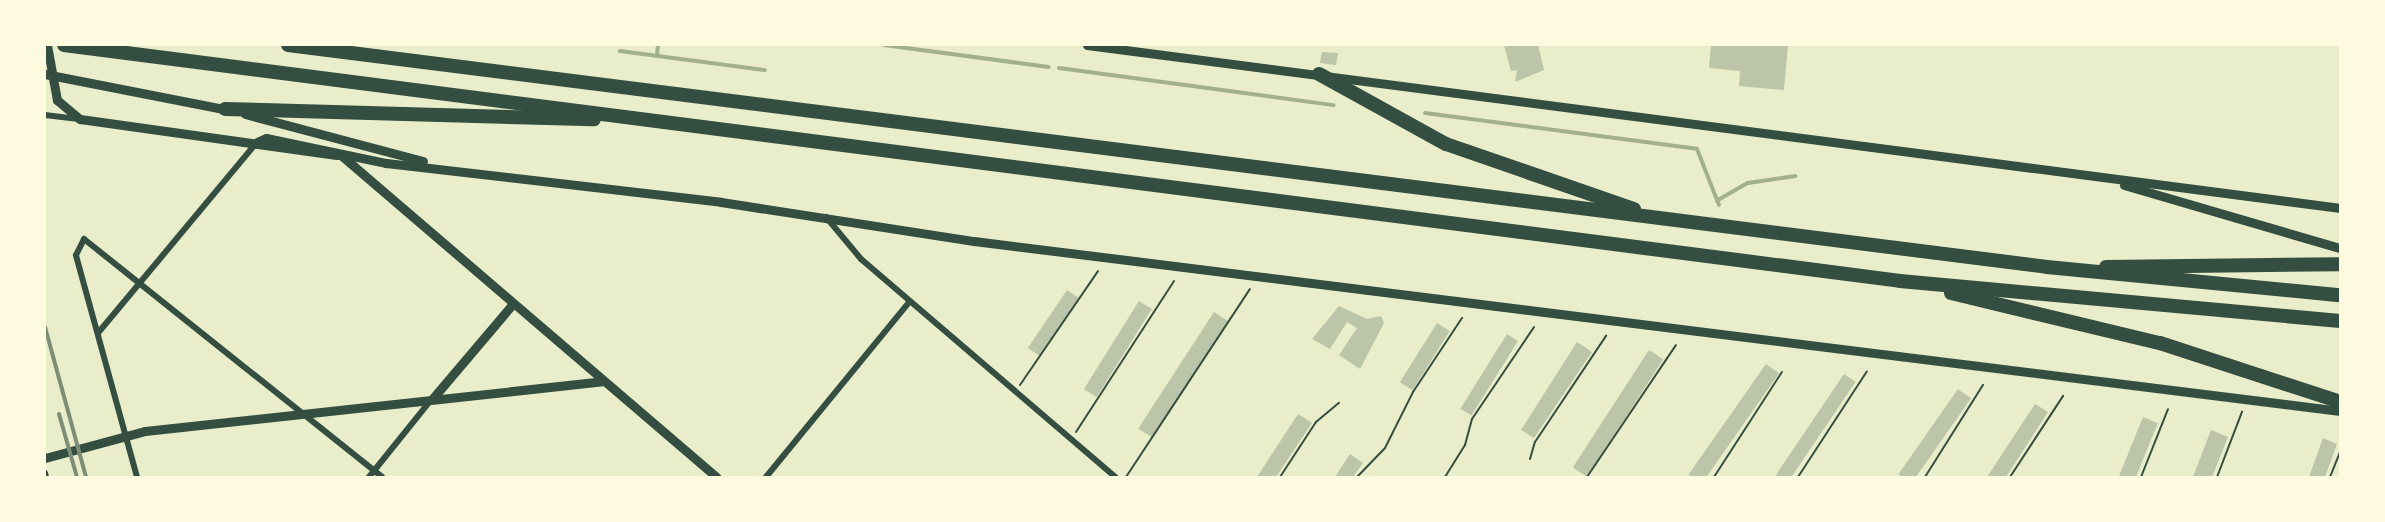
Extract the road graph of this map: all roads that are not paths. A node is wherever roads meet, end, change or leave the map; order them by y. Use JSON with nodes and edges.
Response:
{"nodes":[{"id":1,"x":47,"y":45,"type":"edge"},
{"id":2,"x":64,"y":45,"type":"edge"},
{"id":3,"x":288,"y":45,"type":"edge"},
{"id":4,"x":1087,"y":45,"type":"edge"},
{"id":5,"x":1319,"y":74,"type":"junction"},
{"id":6,"x":45,"y":75,"type":"edge"},
{"id":7,"x":225,"y":109,"type":"junction"},
{"id":8,"x":45,"y":115,"type":"edge"},
{"id":9,"x":638,"y":118,"type":"junction"},
{"id":10,"x":80,"y":119,"type":"junction"},
{"id":11,"x":257,"y":142,"type":"junction"},
{"id":12,"x":340,"y":154,"type":"junction"},
{"id":13,"x":443,"y":166,"type":"junction"},
{"id":14,"x":2101,"y":178,"type":"junction"},
{"id":15,"x":2340,"y":208,"type":"edge"},
{"id":16,"x":826,"y":217,"type":"junction"},
{"id":17,"x":1665,"y":219,"type":"junction"},
{"id":18,"x":2340,"y":248,"type":"edge"},
{"id":19,"x":2340,"y":264,"type":"edge"},
{"id":20,"x":2047,"y":267,"type":"junction"},
{"id":21,"x":1900,"y":280,"type":"junction"},
{"id":22,"x":142,"y":281,"type":"junction"},
{"id":23,"x":2340,"y":295,"type":"edge"},
{"id":24,"x":910,"y":301,"type":"junction"},
{"id":25,"x":512,"y":305,"type":"junction"},
{"id":26,"x":2340,"y":321,"type":"edge"},
{"id":27,"x":99,"y":333,"type":"junction"},
{"id":28,"x":603,"y":381,"type":"junction"},
{"id":29,"x":433,"y":398,"type":"junction"},
{"id":30,"x":2340,"y":402,"type":"edge"},
{"id":31,"x":2340,"y":411,"type":"edge"},
{"id":32,"x":304,"y":414,"type":"junction"},
{"id":33,"x":125,"y":436,"type":"junction"},
{"id":34,"x":45,"y":458,"type":"edge"},
{"id":35,"x":374,"y":471,"type":"junction"},
{"id":36,"x":137,"y":477,"type":"edge"},
{"id":37,"x":369,"y":477,"type":"edge"},
{"id":38,"x":382,"y":477,"type":"edge"},
{"id":39,"x":716,"y":477,"type":"edge"},
{"id":40,"x":766,"y":477,"type":"edge"},
{"id":41,"x":1115,"y":477,"type":"edge"}],
"edges":[{"from":1,"to":10,"type":"street"},
{"from":2,"to":9,"type":"highway"},
{"from":3,"to":17,"type":"highway"},
{"from":4,"to":5,"type":"street"},
{"from":5,"to":14,"type":"street"},
{"from":5,"to":17,"type":"highway"},
{"from":6,"to":7,"type":"street"},
{"from":7,"to":9,"type":"highway"},
{"from":7,"to":13,"type":"street"},
{"from":8,"to":10,"type":"street"},
{"from":9,"to":21,"type":"highway"},
{"from":10,"to":11,"type":"street"},
{"from":11,"to":12,"type":"street"},
{"from":11,"to":22,"type":"street"},
{"from":12,"to":13,"type":"street"},
{"from":12,"to":25,"type":"street"},
{"from":13,"to":16,"type":"street"},
{"from":14,"to":15,"type":"street"},
{"from":14,"to":18,"type":"street"},
{"from":16,"to":24,"type":"street"},
{"from":16,"to":31,"type":"street"},
{"from":17,"to":20,"type":"highway"},
{"from":19,"to":20,"type":"highway"},
{"from":20,"to":23,"type":"highway"},
{"from":21,"to":26,"type":"highway"},
{"from":21,"to":30,"type":"highway"},
{"from":22,"to":27,"type":"street"},
{"from":22,"to":27,"type":"street"},
{"from":22,"to":32,"type":"street"},
{"from":24,"to":40,"type":"street"},
{"from":24,"to":41,"type":"street"},
{"from":25,"to":28,"type":"street"},
{"from":25,"to":29,"type":"street"},
{"from":27,"to":33,"type":"street"},
{"from":28,"to":29,"type":"street"},
{"from":28,"to":39,"type":"street"},
{"from":29,"to":32,"type":"street"},
{"from":29,"to":35,"type":"street"},
{"from":32,"to":33,"type":"street"},
{"from":32,"to":35,"type":"street"},
{"from":33,"to":34,"type":"street"},
{"from":33,"to":36,"type":"street"},
{"from":35,"to":37,"type":"street"},
{"from":35,"to":38,"type":"street"}]}
